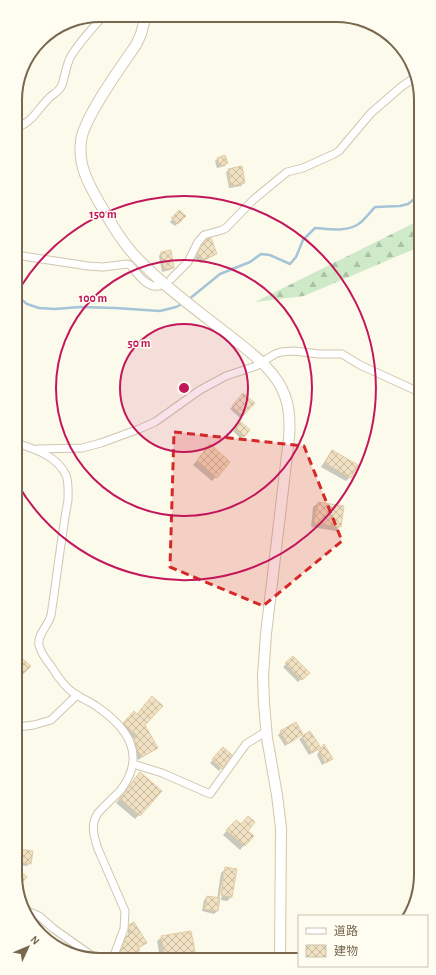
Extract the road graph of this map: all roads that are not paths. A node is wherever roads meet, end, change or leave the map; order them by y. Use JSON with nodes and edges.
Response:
{"nodes":[{"id":1,"x":98,"y":22,"type":"edge"},
{"id":2,"x":144,"y":22,"type":"edge"},
{"id":3,"x":411,"y":80,"type":"edge"},
{"id":4,"x":22,"y":126,"type":"edge"},
{"id":5,"x":22,"y":256,"type":"edge"},
{"id":6,"x":165,"y":283,"type":"junction"},
{"id":7,"x":262,"y":363,"type":"junction"},
{"id":8,"x":414,"y":390,"type":"edge"},
{"id":9,"x":22,"y":446,"type":"edge"},
{"id":10,"x":35,"y":449,"type":"junction"},
{"id":11,"x":77,"y":696,"type":"junction"},
{"id":12,"x":22,"y":726,"type":"edge"},
{"id":13,"x":262,"y":734,"type":"dead end"},
{"id":14,"x":132,"y":764,"type":"junction"},
{"id":15,"x":33,"y":914,"type":"edge"},
{"id":16,"x":85,"y":951,"type":"edge"},
{"id":17,"x":115,"y":953,"type":"edge"},
{"id":18,"x":280,"y":953,"type":"edge"}],
"edges":[{"from":1,"to":4,"type":"street"},
{"from":2,"to":6,"type":"street"},
{"from":3,"to":6,"type":"street"},
{"from":5,"to":6,"type":"street"},
{"from":6,"to":7,"type":"street"},
{"from":7,"to":8,"type":"street"},
{"from":7,"to":10,"type":"street"},
{"from":7,"to":18,"type":"street"},
{"from":9,"to":10,"type":"street"},
{"from":10,"to":11,"type":"street"},
{"from":11,"to":12,"type":"street"},
{"from":11,"to":14,"type":"street"},
{"from":13,"to":14,"type":"street"},
{"from":14,"to":17,"type":"street"},
{"from":15,"to":16,"type":"street"}]}
